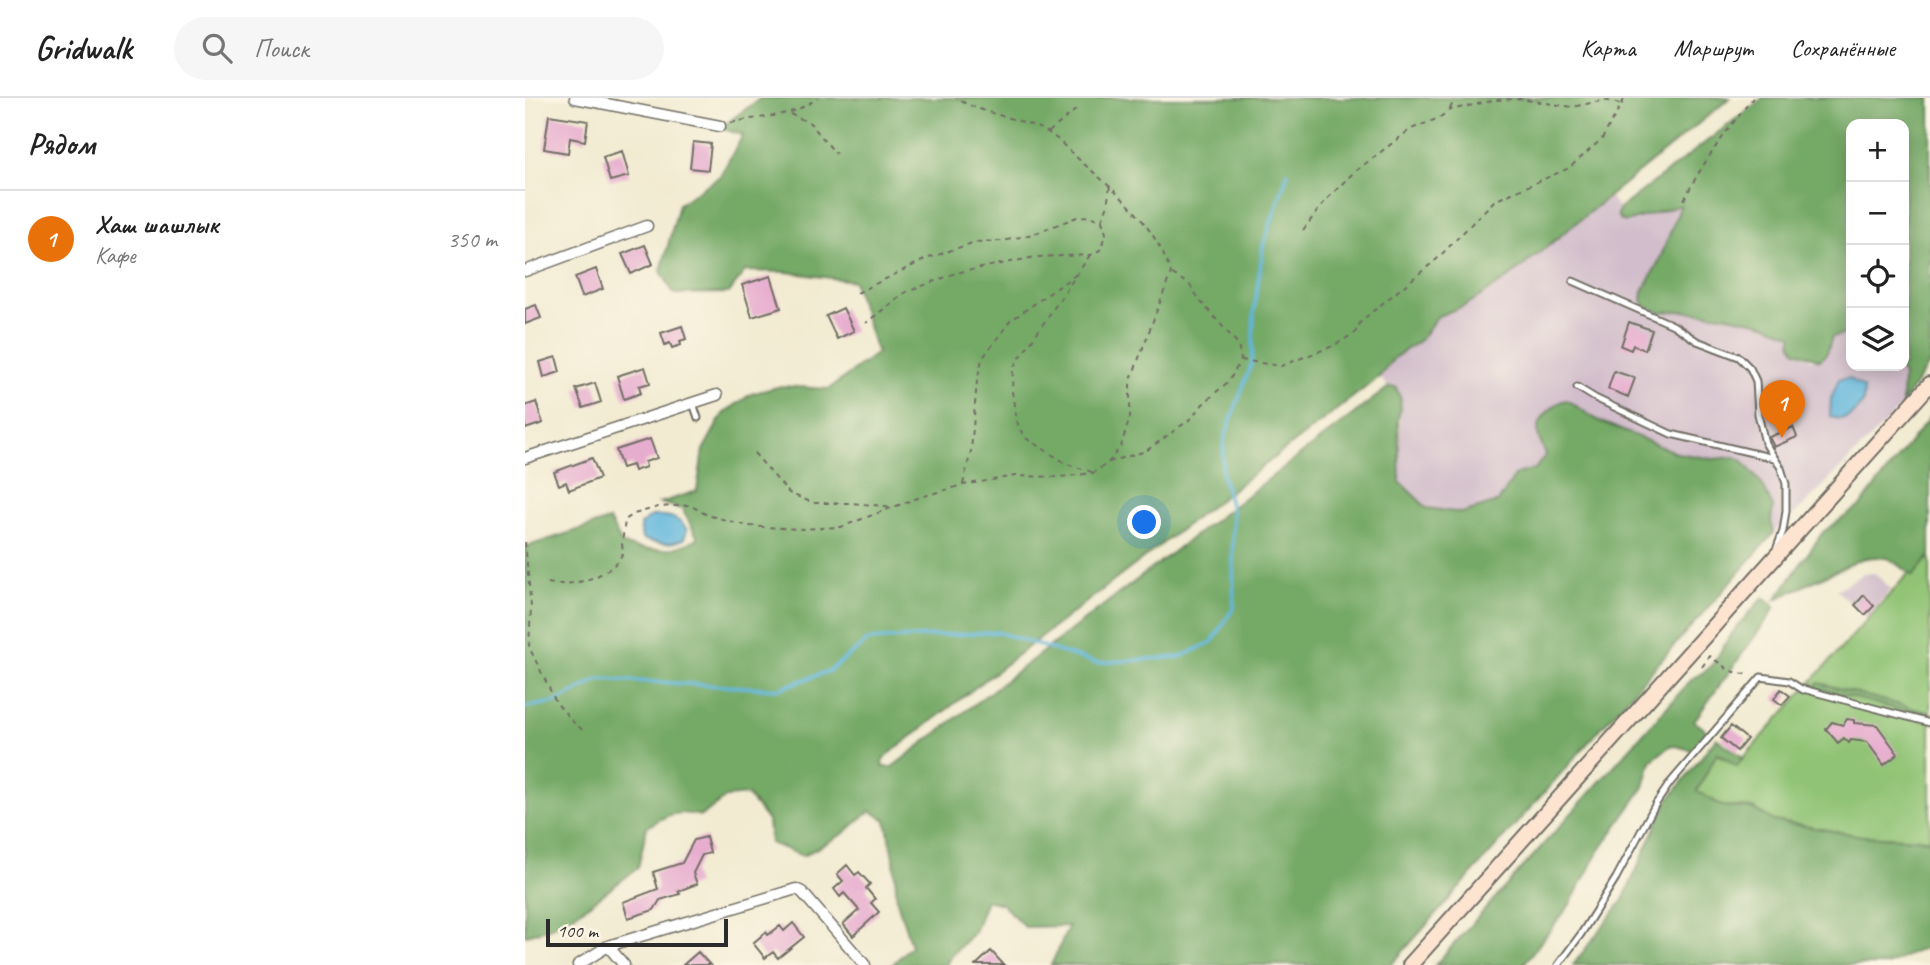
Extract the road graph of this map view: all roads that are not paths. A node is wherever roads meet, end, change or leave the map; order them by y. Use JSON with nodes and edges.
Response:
{"nodes":[{"id":1,"x":575,"y":98,"type":"edge"},
{"id":2,"x":720,"y":126,"type":"road end"},
{"id":3,"x":647,"y":226,"type":"dead end"},
{"id":4,"x":525,"y":271,"type":"edge"},
{"id":5,"x":1573,"y":281,"type":"dead end"},
{"id":6,"x":1930,"y":384,"type":"edge"},
{"id":7,"x":1577,"y":387,"type":"dead end"},
{"id":8,"x":717,"y":395,"type":"dead end"},
{"id":9,"x":693,"y":403,"type":"junction"},
{"id":10,"x":698,"y":418,"type":"dead end"},
{"id":11,"x":525,"y":458,"type":"edge"},
{"id":12,"x":1774,"y":458,"type":"junction"},
{"id":13,"x":1773,"y":559,"type":"junction"},
{"id":14,"x":1930,"y":723,"type":"edge"},
{"id":15,"x":608,"y":946,"type":"junction"},
{"id":16,"x":578,"y":965,"type":"edge"},
{"id":17,"x":624,"y":965,"type":"edge"},
{"id":18,"x":865,"y":965,"type":"edge"},
{"id":19,"x":1410,"y":965,"type":"edge"},
{"id":20,"x":1558,"y":965,"type":"edge"}],
"edges":[{"from":1,"to":2,"type":"street"},
{"from":3,"to":4,"type":"street"},
{"from":5,"to":12,"type":"lane"},
{"from":6,"to":13,"type":"main road"},
{"from":7,"to":12,"type":"lane"},
{"from":8,"to":9,"type":"street"},
{"from":9,"to":10,"type":"lane"},
{"from":9,"to":11,"type":"street"},
{"from":12,"to":13,"type":"lane"},
{"from":13,"to":19,"type":"main road"},
{"from":14,"to":20,"type":"lane"},
{"from":15,"to":16,"type":"street"},
{"from":15,"to":17,"type":"street"},
{"from":15,"to":18,"type":"street"}]}
